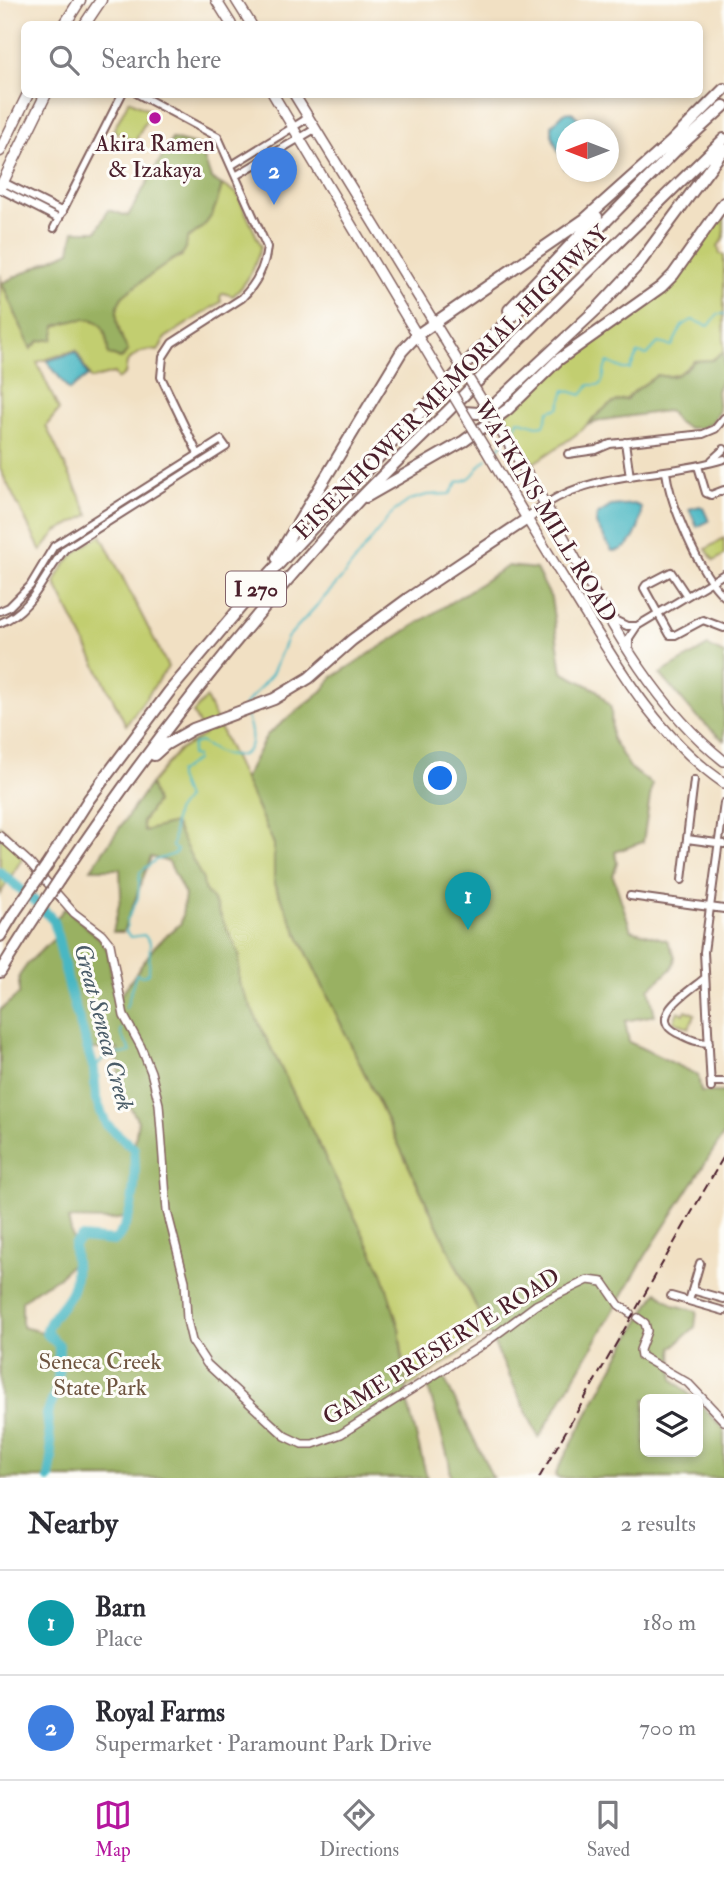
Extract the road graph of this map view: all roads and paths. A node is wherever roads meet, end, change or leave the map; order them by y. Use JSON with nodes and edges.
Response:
{"nodes":[{"id":1,"x":80,"y":0,"type":"edge"},
{"id":2,"x":101,"y":0,"type":"edge"},
{"id":3,"x":216,"y":0,"type":"edge"},
{"id":4,"x":236,"y":0,"type":"edge"},
{"id":5,"x":67,"y":21,"type":"edge"},
{"id":6,"x":87,"y":21,"type":"edge"},
{"id":7,"x":229,"y":21,"type":"edge"},
{"id":8,"x":249,"y":21,"type":"edge"},
{"id":9,"x":724,"y":89,"type":"edge"},
{"id":10,"x":27,"y":98,"type":"edge"},
{"id":11,"x":44,"y":98,"type":"edge"},
{"id":12,"x":120,"y":98,"type":"edge"},
{"id":13,"x":146,"y":98,"type":"edge"},
{"id":14,"x":275,"y":98,"type":"edge"},
{"id":15,"x":296,"y":98,"type":"edge"},
{"id":16,"x":724,"y":106,"type":"edge"},
{"id":17,"x":309,"y":118,"type":"junction"},
{"id":18,"x":293,"y":128,"type":"junction"},
{"id":19,"x":315,"y":129,"type":"junction"},
{"id":20,"x":298,"y":137,"type":"junction"},
{"id":21,"x":724,"y":139,"type":"edge"},
{"id":22,"x":724,"y":149,"type":"edge"},
{"id":23,"x":0,"y":151,"type":"edge"},
{"id":24,"x":232,"y":165,"type":"junction"},
{"id":25,"x":642,"y":169,"type":"junction"},
{"id":26,"x":237,"y":175,"type":"junction"},
{"id":27,"x":1,"y":185,"type":"edge"},
{"id":28,"x":724,"y":202,"type":"edge"},
{"id":29,"x":63,"y":212,"type":"junction"},
{"id":30,"x":59,"y":219,"type":"junction"},
{"id":31,"x":54,"y":228,"type":"dead end"},
{"id":32,"x":434,"y":322,"type":"junction"},
{"id":33,"x":417,"y":335,"type":"junction"},
{"id":34,"x":494,"y":336,"type":"junction"},
{"id":35,"x":490,"y":407,"type":"junction"},
{"id":36,"x":464,"y":412,"type":"junction"},
{"id":37,"x":724,"y":418,"type":"edge"},
{"id":38,"x":625,"y":442,"type":"junction"},
{"id":39,"x":724,"y":449,"type":"edge"},
{"id":40,"x":573,"y":451,"type":"dead end"},
{"id":41,"x":198,"y":454,"type":"junction"},
{"id":42,"x":724,"y":458,"type":"edge"},
{"id":43,"x":708,"y":463,"type":"junction"},
{"id":44,"x":698,"y":466,"type":"junction"},
{"id":45,"x":666,"y":472,"type":"junction"},
{"id":46,"x":630,"y":477,"type":"junction"},
{"id":47,"x":724,"y":491,"type":"edge"},
{"id":48,"x":358,"y":502,"type":"junction"},
{"id":49,"x":546,"y":504,"type":"junction"},
{"id":50,"x":527,"y":519,"type":"junction"},
{"id":51,"x":724,"y":574,"type":"edge"},
{"id":52,"x":712,"y":581,"type":"junction"},
{"id":53,"x":260,"y":584,"type":"junction"},
{"id":54,"x":687,"y":596,"type":"junction"},
{"id":55,"x":724,"y":596,"type":"edge"},
{"id":56,"x":0,"y":611,"type":"edge"},
{"id":57,"x":657,"y":614,"type":"junction"},
{"id":58,"x":610,"y":618,"type":"junction"},
{"id":59,"x":0,"y":623,"type":"edge"},
{"id":60,"x":637,"y":626,"type":"junction"},
{"id":61,"x":724,"y":628,"type":"edge"},
{"id":62,"x":629,"y":651,"type":"junction"},
{"id":63,"x":724,"y":761,"type":"edge"},
{"id":64,"x":134,"y":774,"type":"junction"},
{"id":65,"x":694,"y":780,"type":"dead end"},
{"id":66,"x":724,"y":783,"type":"edge"},
{"id":67,"x":724,"y":803,"type":"edge"},
{"id":68,"x":0,"y":836,"type":"edge"},
{"id":69,"x":687,"y":839,"type":"junction"},
{"id":70,"x":721,"y":843,"type":"edge"},
{"id":71,"x":682,"y":880,"type":"dead end"},
{"id":72,"x":630,"y":896,"type":"dead end"},
{"id":73,"x":710,"y":908,"type":"junction"},
{"id":74,"x":724,"y":909,"type":"edge"},
{"id":75,"x":0,"y":936,"type":"edge"},
{"id":76,"x":0,"y":972,"type":"edge"},
{"id":77,"x":705,"y":978,"type":"junction"},
{"id":78,"x":709,"y":1043,"type":"junction"},
{"id":79,"x":724,"y":1082,"type":"edge"},
{"id":80,"x":701,"y":1263,"type":"dead end"},
{"id":81,"x":692,"y":1290,"type":"junction"},
{"id":82,"x":671,"y":1296,"type":"dead end"},
{"id":83,"x":724,"y":1299,"type":"edge"},
{"id":84,"x":689,"y":1301,"type":"junction"},
{"id":85,"x":724,"y":1311,"type":"edge"},
{"id":86,"x":630,"y":1313,"type":"dead end"},
{"id":87,"x":638,"y":1318,"type":"dead end"},
{"id":88,"x":724,"y":1421,"type":"edge"}],
"edges":[{"from":1,"to":5,"type":"main road"},
{"from":2,"to":6,"type":"main road"},
{"from":3,"to":7,"type":"main road"},
{"from":4,"to":8,"type":"main road"},
{"from":9,"to":25,"type":"highway","number":"I 270"},
{"from":10,"to":23,"type":"main road"},
{"from":11,"to":27,"type":"main road"},
{"from":12,"to":29,"type":"street"},
{"from":13,"to":24,"type":"street"},
{"from":14,"to":18,"type":"main road","name":"WATKINS MILL ROAD"},
{"from":15,"to":17,"type":"main road","name":"WATKINS MILL ROAD"},
{"from":16,"to":34,"type":"highway","number":"I 270"},
{"from":17,"to":18,"type":"street"},
{"from":17,"to":19,"type":"main road","name":"WATKINS MILL ROAD"},
{"from":18,"to":20,"type":"main road","name":"WATKINS MILL ROAD"},
{"from":18,"to":24,"type":"street"},
{"from":19,"to":20,"type":"street"},
{"from":19,"to":32,"type":"main road","name":"WATKINS MILL ROAD"},
{"from":20,"to":26,"type":"street"},
{"from":20,"to":33,"type":"main road","name":"WATKINS MILL ROAD"},
{"from":21,"to":48,"type":"highway","name":"EISENHOWER MEMORIAL HIGHWAY","number":"I 270"},
{"from":22,"to":35,"type":"highway"},
{"from":24,"to":26,"type":"street"},
{"from":25,"to":32,"type":"highway"},
{"from":25,"to":34,"type":"highway","number":"I 270"},
{"from":26,"to":41,"type":"street"},
{"from":27,"to":29,"type":"street"},
{"from":27,"to":30,"type":"street"},
{"from":28,"to":48,"type":"highway"},
{"from":29,"to":30,"type":"street"},
{"from":30,"to":31,"type":"street"},
{"from":32,"to":33,"type":"highway"},
{"from":32,"to":35,"type":"main road","name":"WATKINS MILL ROAD","bridge":true},
{"from":33,"to":36,"type":"main road","name":"WATKINS MILL ROAD","bridge":true},
{"from":33,"to":53,"type":"highway"},
{"from":34,"to":53,"type":"highway","number":"I 270"},
{"from":35,"to":36,"type":"highway"},
{"from":35,"to":49,"type":"main road","name":"WATKINS MILL ROAD","bridge":true},
{"from":36,"to":50,"type":"main road","name":"WATKINS MILL ROAD","bridge":true},
{"from":37,"to":38,"type":"street"},
{"from":38,"to":40,"type":"street"},
{"from":38,"to":46,"type":"street"},
{"from":39,"to":43,"type":"street"},
{"from":41,"to":56,"type":"street"},
{"from":41,"to":59,"type":"street"},
{"from":42,"to":43,"type":"street"},
{"from":43,"to":44,"type":"street"},
{"from":44,"to":45,"type":"street"},
{"from":44,"to":47,"type":"street"},
{"from":45,"to":46,"type":"street"},
{"from":45,"to":52,"type":"street"},
{"from":46,"to":49,"type":"street"},
{"from":48,"to":64,"type":"highway","name":"EISENHOWER MEMORIAL HIGHWAY","number":"I 270"},
{"from":49,"to":50,"type":"main road"},
{"from":49,"to":58,"type":"main road","name":"WATKINS MILL ROAD"},
{"from":50,"to":64,"type":"highway"},
{"from":50,"to":66,"type":"main road","name":"WATKINS MILL ROAD"},
{"from":51,"to":52,"type":"street"},
{"from":52,"to":54,"type":"street"},
{"from":52,"to":55,"type":"street"},
{"from":53,"to":75,"type":"highway","number":"I 270","bridge":true},
{"from":54,"to":57,"type":"street"},
{"from":54,"to":57,"type":"street"},
{"from":57,"to":60,"type":"street"},
{"from":57,"to":61,"type":"street"},
{"from":58,"to":60,"type":"street"},
{"from":58,"to":62,"type":"main road","name":"WATKINS MILL ROAD"},
{"from":60,"to":62,"type":"street"},
{"from":62,"to":63,"type":"main road","name":"WATKINS MILL ROAD"},
{"from":64,"to":76,"type":"highway","name":"EISENHOWER MEMORIAL HIGHWAY","number":"I 270","bridge":true},
{"from":65,"to":69,"type":"street"},
{"from":67,"to":70,"type":"street"},
{"from":68,"to":86,"type":"street","name":"GAME PRESERVE ROAD"},
{"from":69,"to":70,"type":"street"},
{"from":69,"to":71,"type":"street"},
{"from":70,"to":73,"type":"street"},
{"from":72,"to":73,"type":"street"},
{"from":73,"to":74,"type":"street"},
{"from":73,"to":77,"type":"street"},
{"from":77,"to":78,"type":"street"},
{"from":77,"to":78,"type":"street"},
{"from":78,"to":79,"type":"street"},
{"from":80,"to":81,"type":"street"},
{"from":81,"to":83,"type":"street"},
{"from":81,"to":84,"type":"street"},
{"from":82,"to":84,"type":"street"},
{"from":84,"to":85,"type":"street"},
{"from":87,"to":88,"type":"street"}]}
